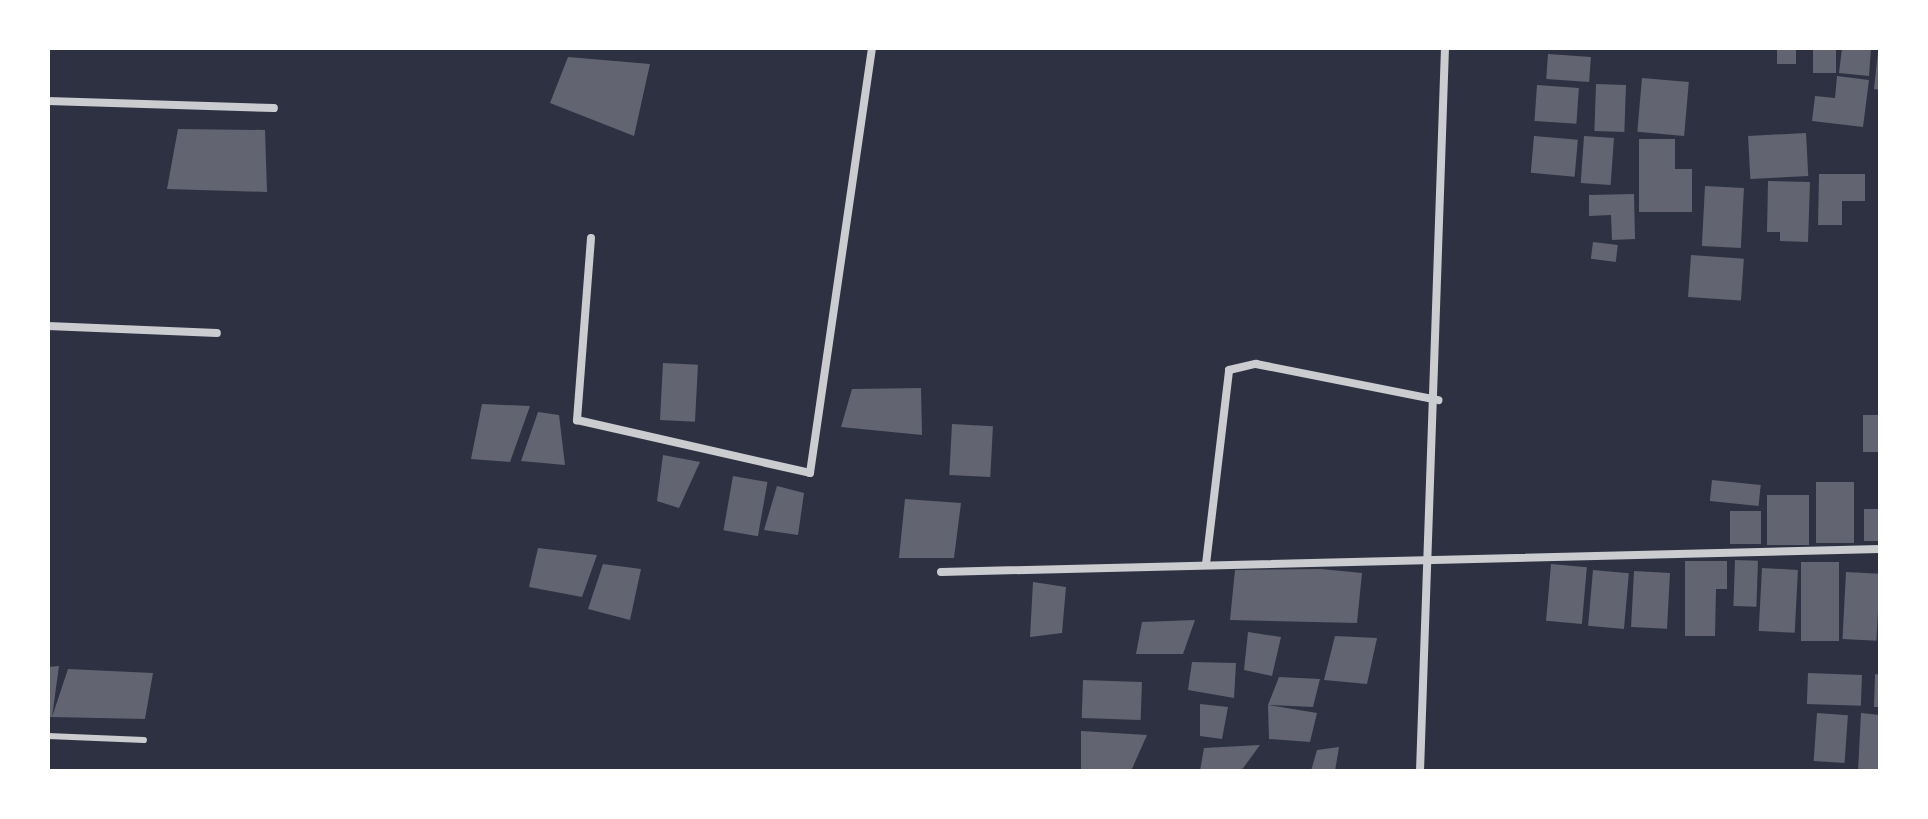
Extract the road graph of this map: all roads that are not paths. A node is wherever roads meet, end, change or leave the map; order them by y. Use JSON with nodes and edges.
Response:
{"nodes":[{"id":1,"x":872,"y":48,"type":"edge"},
{"id":2,"x":1445,"y":48,"type":"edge"},
{"id":3,"x":48,"y":101,"type":"edge"},
{"id":4,"x":274,"y":108,"type":"dead end"},
{"id":5,"x":591,"y":238,"type":"dead end"},
{"id":6,"x":48,"y":326,"type":"edge"},
{"id":7,"x":217,"y":333,"type":"dead end"},
{"id":8,"x":1438,"y":400,"type":"junction"},
{"id":9,"x":1880,"y":549,"type":"edge"},
{"id":10,"x":1429,"y":555,"type":"junction"},
{"id":11,"x":1206,"y":564,"type":"junction"},
{"id":12,"x":941,"y":572,"type":"dead end"},
{"id":13,"x":48,"y":736,"type":"edge"},
{"id":14,"x":144,"y":740,"type":"dead end"},
{"id":15,"x":1420,"y":771,"type":"edge"}],
"edges":[{"from":1,"to":5,"type":"street"},
{"from":2,"to":8,"type":"street"},
{"from":3,"to":4,"type":"street"},
{"from":6,"to":7,"type":"street"},
{"from":8,"to":10,"type":"street"},
{"from":8,"to":11,"type":"street"},
{"from":9,"to":10,"type":"street"},
{"from":10,"to":11,"type":"street"},
{"from":10,"to":15,"type":"street"},
{"from":11,"to":12,"type":"street"},
{"from":13,"to":14,"type":"lane"}]}
